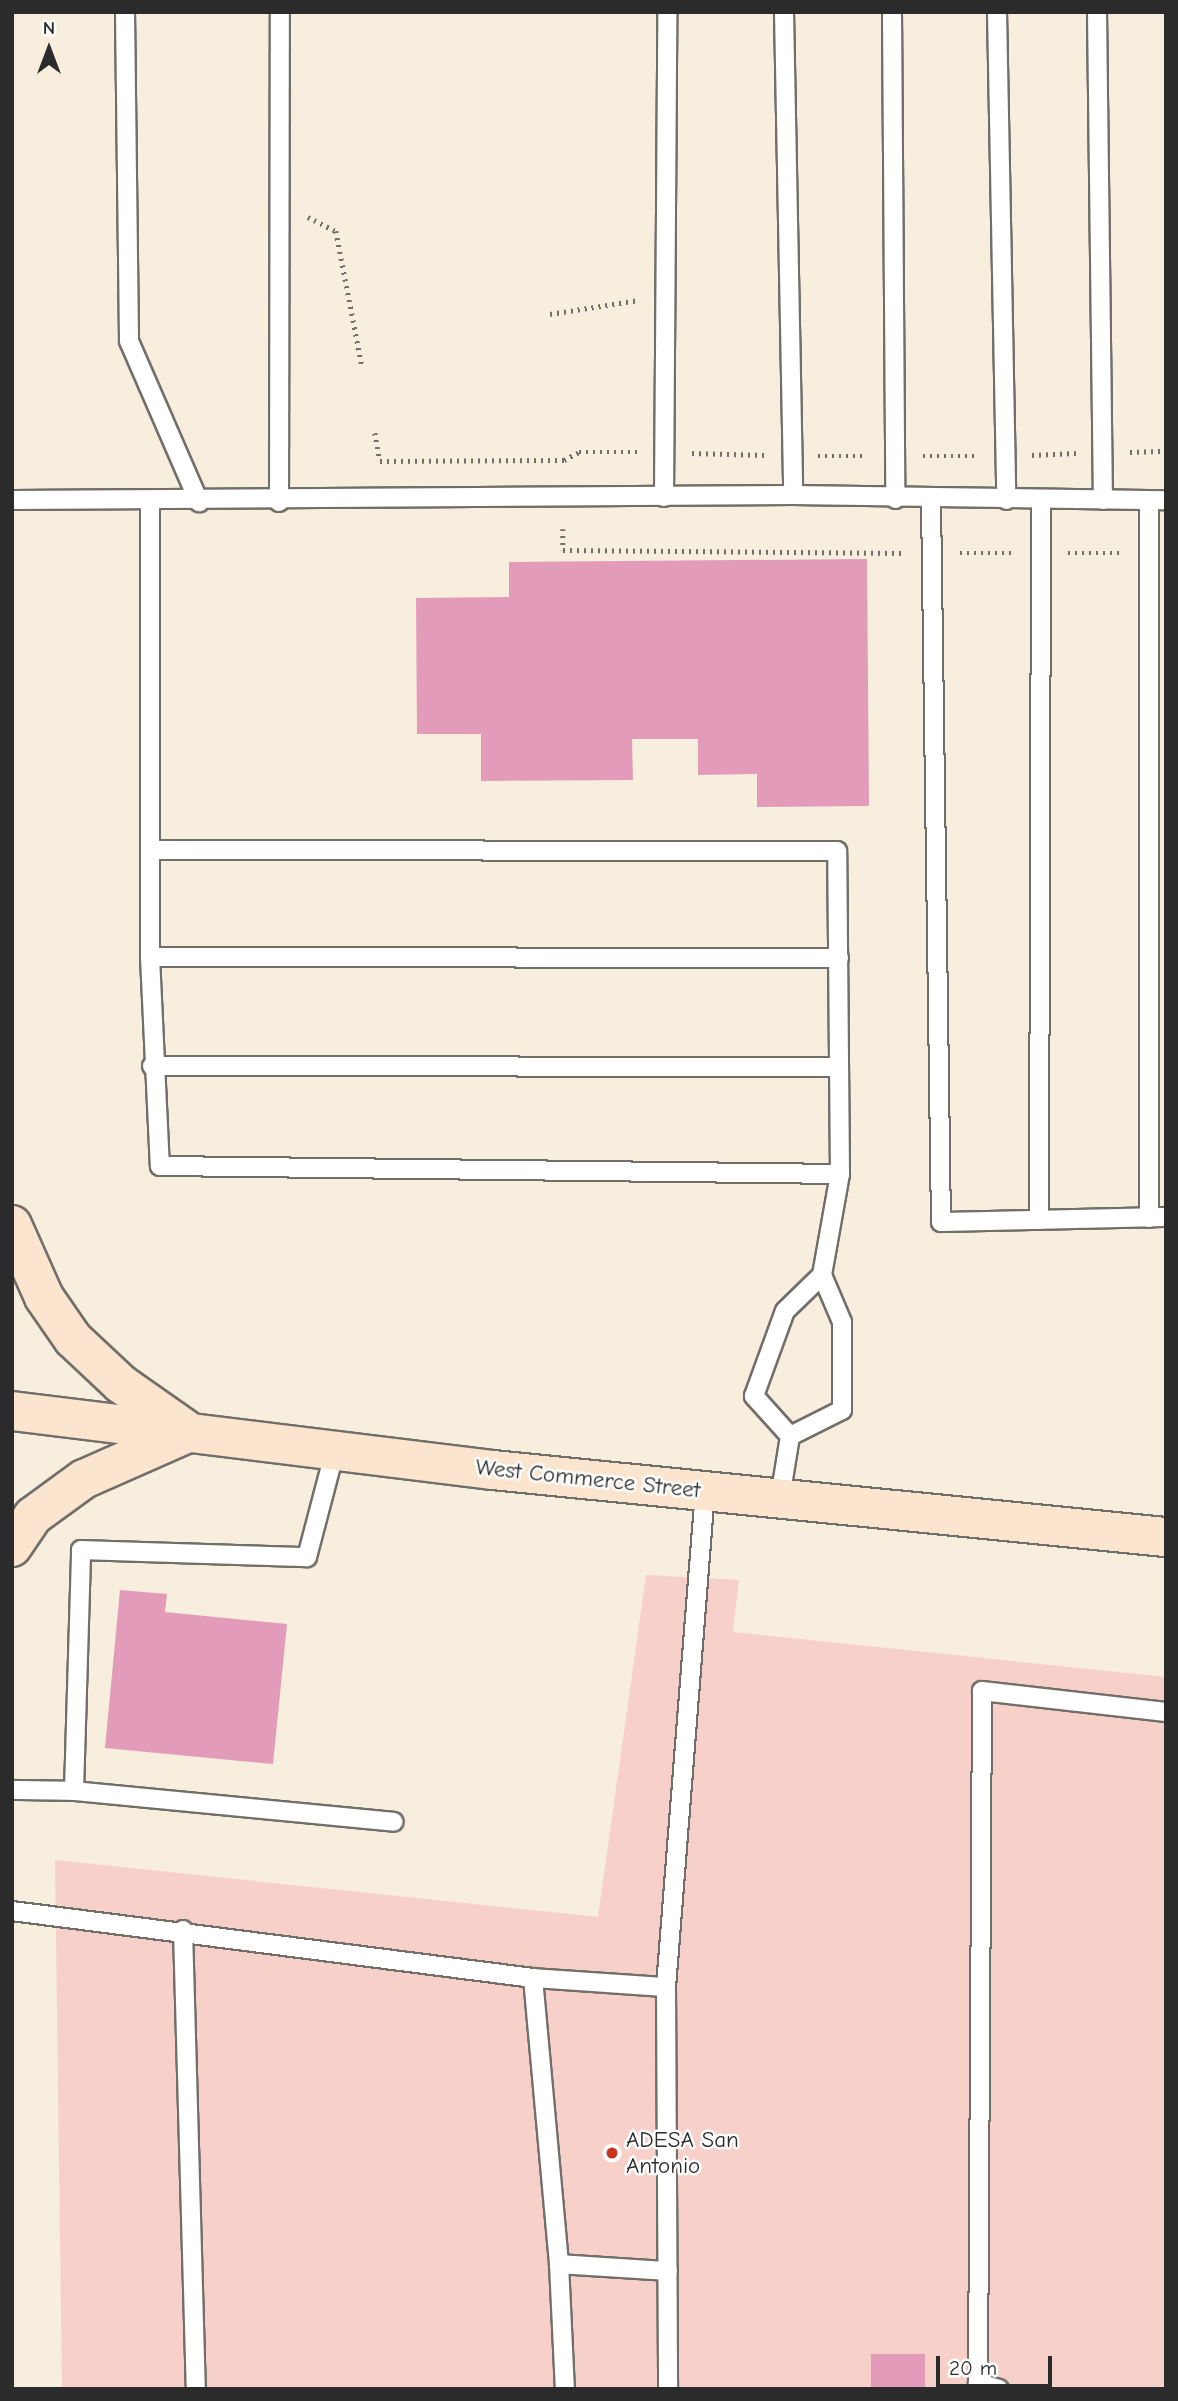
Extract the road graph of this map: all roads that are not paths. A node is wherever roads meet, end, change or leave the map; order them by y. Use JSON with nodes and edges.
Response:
{"nodes":[{"id":1,"x":125,"y":12,"type":"edge"},
{"id":2,"x":280,"y":12,"type":"edge"},
{"id":3,"x":667,"y":12,"type":"edge"},
{"id":4,"x":784,"y":12,"type":"edge"},
{"id":5,"x":892,"y":12,"type":"edge"},
{"id":6,"x":997,"y":12,"type":"edge"},
{"id":7,"x":1097,"y":12,"type":"edge"},
{"id":8,"x":793,"y":495,"type":"junction"},
{"id":9,"x":664,"y":497,"type":"junction"},
{"id":10,"x":895,"y":499,"type":"junction"},
{"id":11,"x":12,"y":500,"type":"edge"},
{"id":12,"x":931,"y":500,"type":"junction"},
{"id":13,"x":1006,"y":500,"type":"junction"},
{"id":14,"x":1041,"y":500,"type":"junction"},
{"id":15,"x":1103,"y":500,"type":"junction"},
{"id":16,"x":1157,"y":500,"type":"edge"},
{"id":17,"x":150,"y":502,"type":"junction"},
{"id":18,"x":199,"y":502,"type":"junction"},
{"id":19,"x":279,"y":502,"type":"junction"},
{"id":20,"x":154,"y":850,"type":"junction"},
{"id":21,"x":150,"y":957,"type":"junction"},
{"id":22,"x":839,"y":958,"type":"junction"},
{"id":23,"x":152,"y":1066,"type":"junction"},
{"id":24,"x":839,"y":1068,"type":"junction"},
{"id":25,"x":840,"y":1174,"type":"junction"},
{"id":26,"x":1158,"y":1218,"type":"edge"},
{"id":27,"x":1039,"y":1220,"type":"junction"},
{"id":28,"x":12,"y":1226,"type":"edge"},
{"id":29,"x":821,"y":1275,"type":"junction"},
{"id":30,"x":12,"y":1411,"type":"edge"},
{"id":31,"x":190,"y":1433,"type":"junction"},
{"id":32,"x":790,"y":1436,"type":"junction"},
{"id":33,"x":335,"y":1450,"type":"junction"},
{"id":34,"x":705,"y":1490,"type":"junction"},
{"id":35,"x":780,"y":1497,"type":"junction"},
{"id":36,"x":1166,"y":1537,"type":"edge"},
{"id":37,"x":12,"y":1547,"type":"edge"},
{"id":38,"x":1166,"y":1712,"type":"edge"},
{"id":39,"x":12,"y":1790,"type":"edge"},
{"id":40,"x":74,"y":1791,"type":"junction"},
{"id":41,"x":394,"y":1822,"type":"dead end"},
{"id":42,"x":12,"y":1911,"type":"edge"},
{"id":43,"x":183,"y":1930,"type":"junction"},
{"id":44,"x":533,"y":1978,"type":"junction"},
{"id":45,"x":666,"y":1987,"type":"junction"},
{"id":46,"x":559,"y":2263,"type":"junction"},
{"id":47,"x":668,"y":2271,"type":"junction"},
{"id":48,"x":196,"y":2389,"type":"edge"},
{"id":49,"x":565,"y":2389,"type":"edge"},
{"id":50,"x":668,"y":2389,"type":"edge"},
{"id":51,"x":999,"y":2389,"type":"edge"}],
"edges":[{"from":1,"to":18,"type":"lane"},
{"from":2,"to":19,"type":"lane"},
{"from":3,"to":9,"type":"lane"},
{"from":4,"to":8,"type":"lane"},
{"from":5,"to":10,"type":"lane"},
{"from":6,"to":13,"type":"lane"},
{"from":7,"to":15,"type":"lane"},
{"from":8,"to":9,"type":"lane"},
{"from":8,"to":10,"type":"lane"},
{"from":9,"to":19,"type":"lane"},
{"from":10,"to":12,"type":"lane"},
{"from":11,"to":17,"type":"lane"},
{"from":12,"to":13,"type":"lane"},
{"from":12,"to":27,"type":"lane"},
{"from":13,"to":14,"type":"lane"},
{"from":14,"to":15,"type":"lane"},
{"from":14,"to":27,"type":"lane"},
{"from":15,"to":16,"type":"lane"},
{"from":16,"to":26,"type":"lane"},
{"from":17,"to":18,"type":"lane"},
{"from":17,"to":20,"type":"lane"},
{"from":18,"to":19,"type":"lane"},
{"from":20,"to":21,"type":"lane"},
{"from":20,"to":22,"type":"lane"},
{"from":21,"to":22,"type":"lane"},
{"from":21,"to":23,"type":"lane"},
{"from":22,"to":24,"type":"lane"},
{"from":23,"to":24,"type":"lane"},
{"from":23,"to":25,"type":"lane"},
{"from":24,"to":25,"type":"lane"},
{"from":25,"to":29,"type":"lane"},
{"from":26,"to":27,"type":"lane"},
{"from":28,"to":31,"type":"main road"},
{"from":29,"to":32,"type":"lane"},
{"from":29,"to":32,"type":"lane"},
{"from":30,"to":31,"type":"main road","name":"West Commerce Street"},
{"from":31,"to":33,"type":"main road","name":"West Commerce Street"},
{"from":31,"to":37,"type":"main road"},
{"from":32,"to":35,"type":"lane"},
{"from":33,"to":34,"type":"main road","name":"West Commerce Street"},
{"from":33,"to":40,"type":"lane"},
{"from":34,"to":35,"type":"main road","name":"West Commerce Street"},
{"from":34,"to":45,"type":"lane"},
{"from":35,"to":36,"type":"main road","name":"West Commerce Street"},
{"from":38,"to":51,"type":"lane"},
{"from":39,"to":40,"type":"lane"},
{"from":40,"to":41,"type":"lane"},
{"from":42,"to":43,"type":"lane"},
{"from":43,"to":44,"type":"lane"},
{"from":43,"to":48,"type":"lane"},
{"from":44,"to":45,"type":"lane"},
{"from":44,"to":46,"type":"lane"},
{"from":45,"to":47,"type":"lane"},
{"from":46,"to":47,"type":"lane"},
{"from":46,"to":49,"type":"lane"},
{"from":47,"to":50,"type":"lane"}]}
